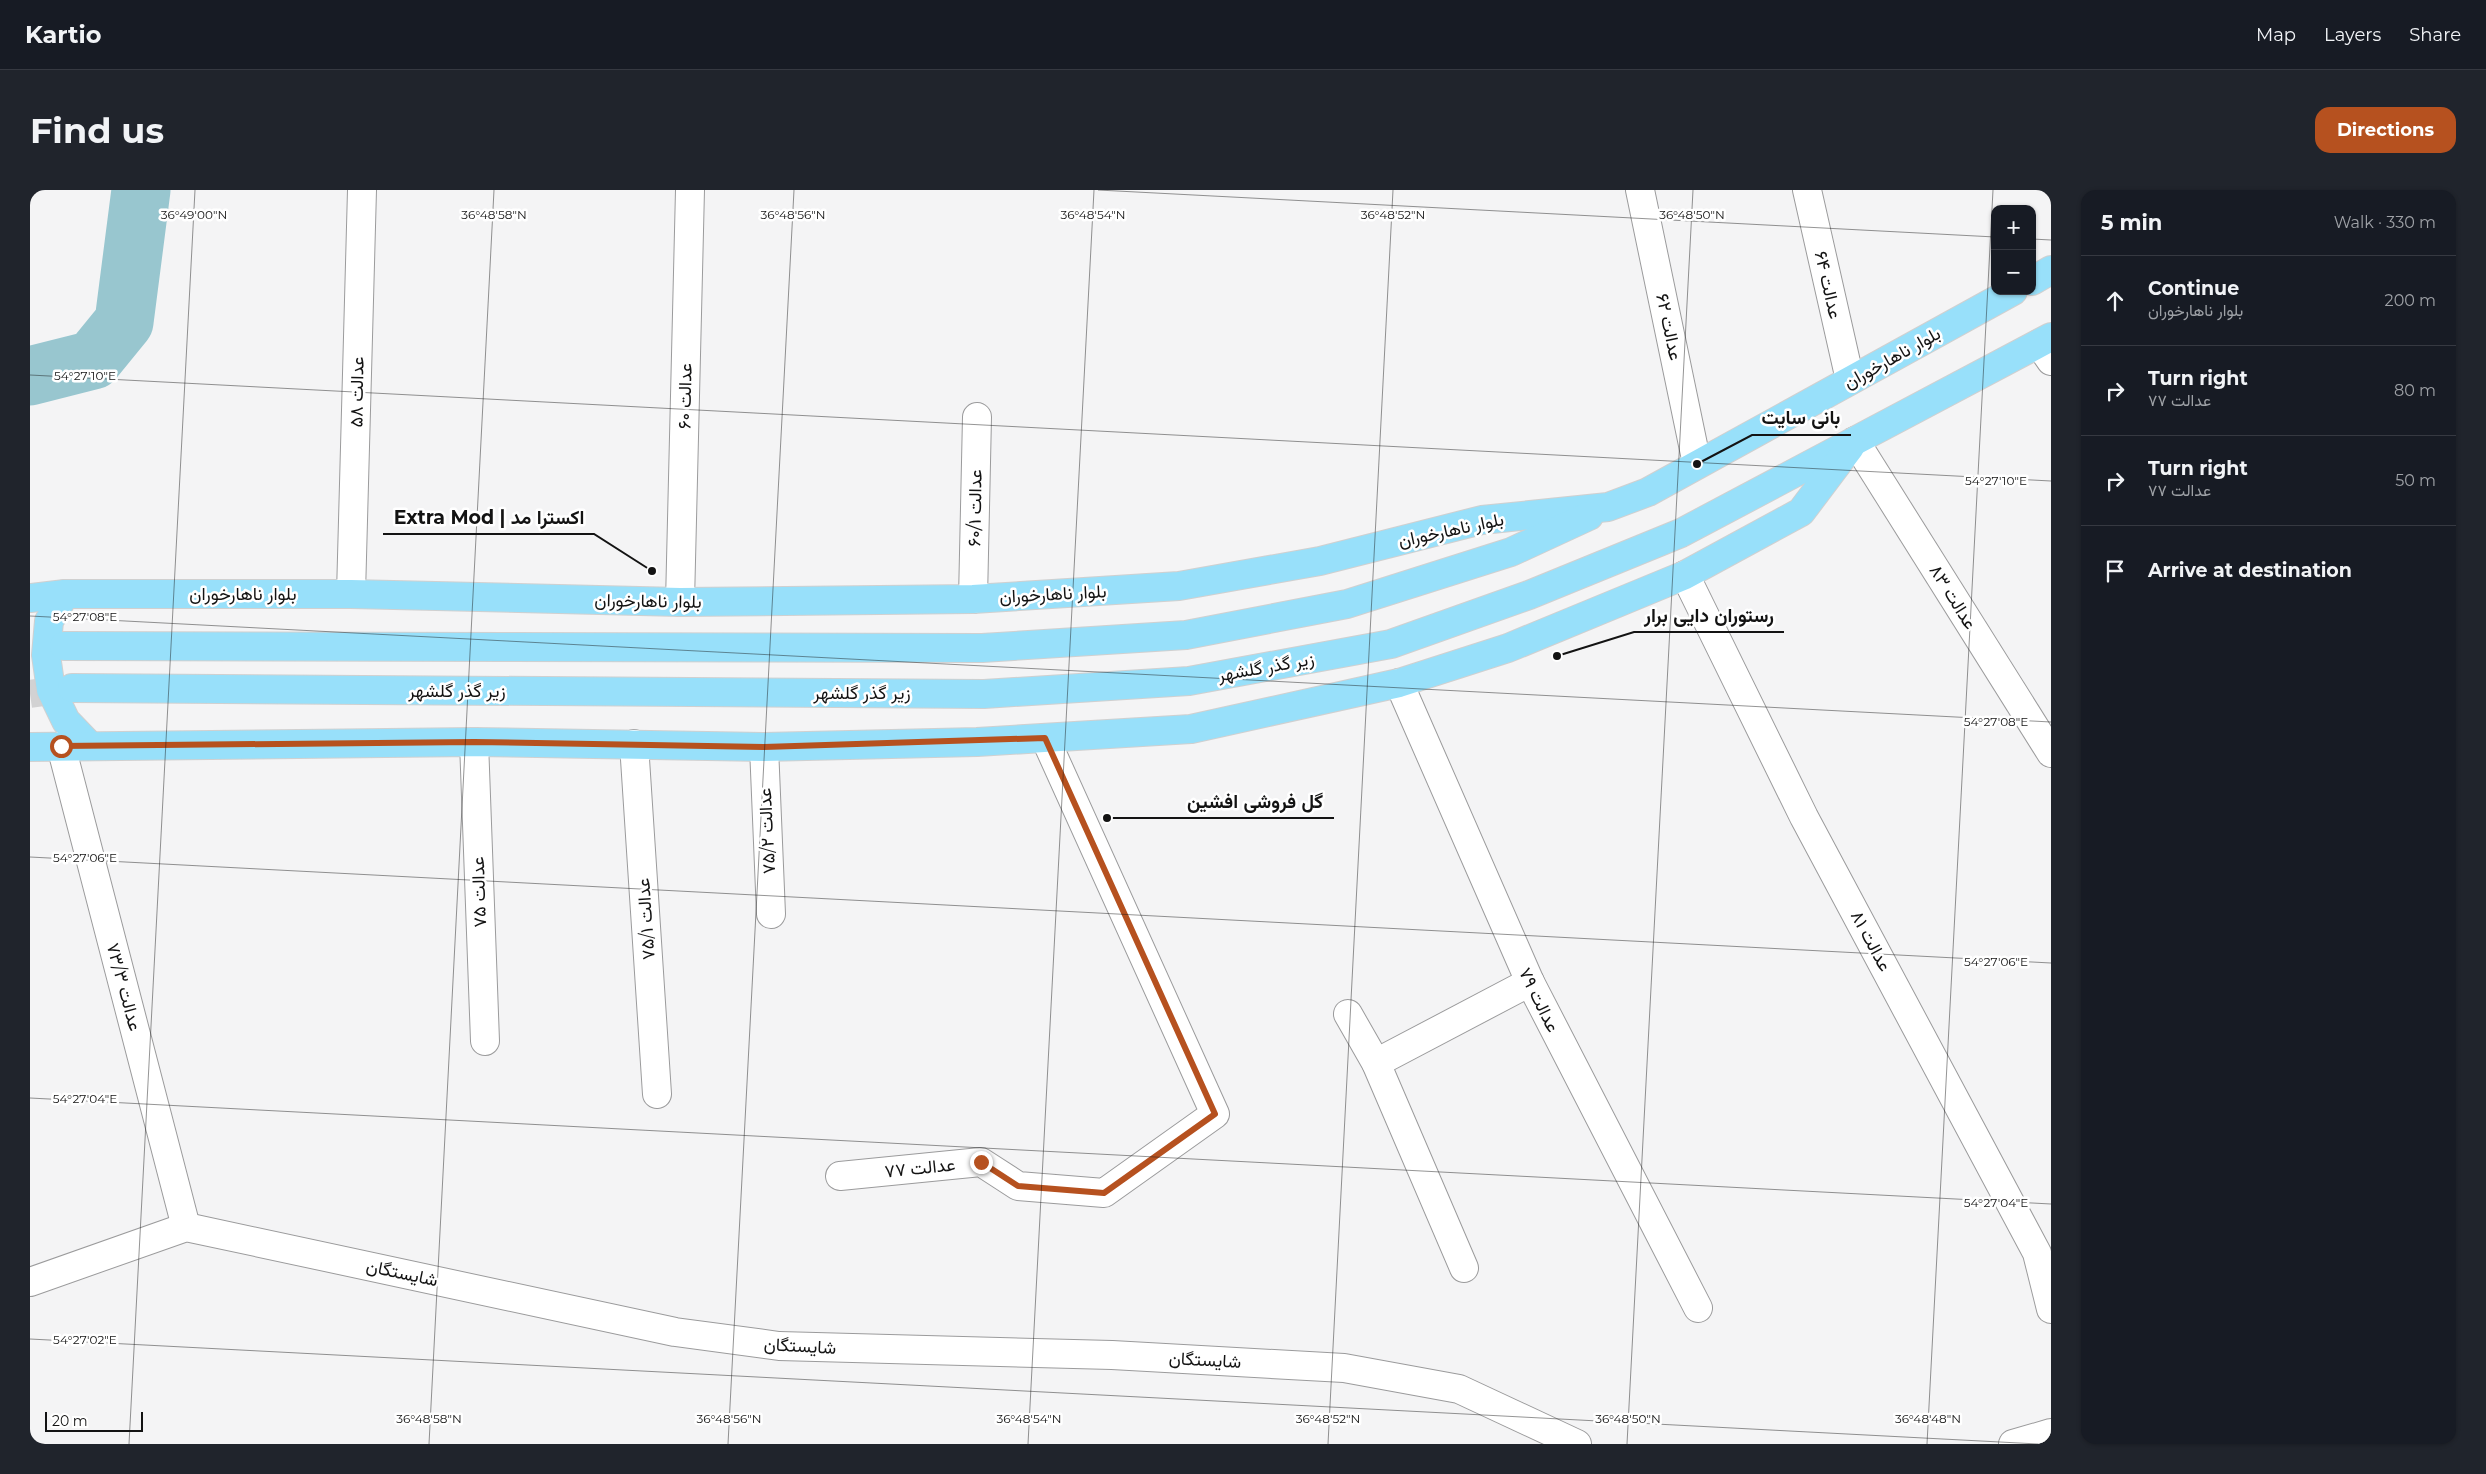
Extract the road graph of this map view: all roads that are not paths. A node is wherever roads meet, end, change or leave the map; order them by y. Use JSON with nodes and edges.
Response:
{"nodes":[{"id":1,"x":362,"y":190,"type":"edge"},
{"id":2,"x":690,"y":190,"type":"edge"},
{"id":3,"x":1640,"y":190,"type":"edge"},
{"id":4,"x":1807,"y":190,"type":"edge"},
{"id":5,"x":2051,"y":270,"type":"edge"},
{"id":6,"x":2036,"y":279,"type":"edge"},
{"id":7,"x":2006,"y":295,"type":"edge"},
{"id":8,"x":2047,"y":347,"type":"edge"},
{"id":9,"x":1850,"y":380,"type":"junction"},
{"id":10,"x":977,"y":417,"type":"dead end"},
{"id":11,"x":1855,"y":441,"type":"junction"},
{"id":12,"x":1698,"y":464,"type":"junction"},
{"id":13,"x":1608,"y":508,"type":"junction"},
{"id":14,"x":1685,"y":575,"type":"junction"},
{"id":15,"x":65,"y":594,"type":"junction"},
{"id":16,"x":351,"y":594,"type":"junction"},
{"id":17,"x":30,"y":598,"type":"edge"},
{"id":18,"x":973,"y":599,"type":"junction"},
{"id":19,"x":680,"y":602,"type":"junction"},
{"id":20,"x":64,"y":646,"type":"dead end"},
{"id":21,"x":1398,"y":682,"type":"junction"},
{"id":22,"x":72,"y":688,"type":"tunnel mouth"},
{"id":23,"x":1045,"y":738,"type":"junction"},
{"id":24,"x":474,"y":742,"type":"junction"},
{"id":25,"x":634,"y":744,"type":"junction"},
{"id":26,"x":61,"y":746,"type":"junction"},
{"id":27,"x":90,"y":746,"type":"junction"},
{"id":28,"x":30,"y":747,"type":"edge"},
{"id":29,"x":764,"y":747,"type":"junction"},
{"id":30,"x":2051,"y":753,"type":"edge"},
{"id":31,"x":771,"y":914,"type":"dead end"},
{"id":32,"x":1530,"y":982,"type":"junction"},
{"id":33,"x":1348,"y":1014,"type":"dead end"},
{"id":34,"x":485,"y":1042,"type":"dead end"},
{"id":35,"x":1376,"y":1063,"type":"junction"},
{"id":36,"x":657,"y":1094,"type":"dead end"},
{"id":37,"x":840,"y":1176,"type":"dead end"},
{"id":38,"x":186,"y":1227,"type":"junction"},
{"id":39,"x":1464,"y":1268,"type":"dead end"},
{"id":40,"x":30,"y":1282,"type":"edge"},
{"id":41,"x":1698,"y":1308,"type":"dead end"},
{"id":42,"x":2051,"y":1308,"type":"edge"},
{"id":43,"x":2051,"y":1432,"type":"edge"},
{"id":44,"x":1577,"y":1444,"type":"edge"},
{"id":45,"x":2013,"y":1444,"type":"edge"}],
"edges":[{"from":1,"to":16,"type":"street","name":"عدالت ۵۸"},
{"from":2,"to":19,"type":"street","name":"عدالت ۶۰"},
{"from":3,"to":12,"type":"street","name":"عدالت ۶۲"},
{"from":4,"to":9,"type":"street","name":"۶۴ عدالت"},
{"from":5,"to":6,"type":"main road"},
{"from":7,"to":9,"type":"main road","name":"بلوار ناهارخوران"},
{"from":8,"to":11,"type":"main road"},
{"from":9,"to":12,"type":"main road","name":"بلوار ناهارخوران"},
{"from":10,"to":18,"type":"street","name":"۶۰/۱ عدالت"},
{"from":11,"to":14,"type":"main road"},
{"from":11,"to":22,"type":"main road","name":"زیر گذر گلشهر"},
{"from":11,"to":30,"type":"street","name":"۸۳ عدالت"},
{"from":12,"to":13,"type":"main road","name":"بلوار ناهارخوران"},
{"from":13,"to":18,"type":"main road","name":"بلوار ناهارخوران"},
{"from":13,"to":20,"type":"main road"},
{"from":14,"to":21,"type":"main road"},
{"from":14,"to":42,"type":"street","name":"عدالت ۸۱"},
{"from":15,"to":16,"type":"main road","name":"بلوار ناهارخوران"},
{"from":15,"to":17,"type":"main road","name":"بلوار ناهارخوران"},
{"from":15,"to":27,"type":"main road"},
{"from":16,"to":19,"type":"main road","name":"بلوار ناهارخوران"},
{"from":18,"to":19,"type":"main road","name":"بلوار ناهارخوران"},
{"from":21,"to":23,"type":"main road"},
{"from":21,"to":32,"type":"street","name":"عدالت ۷۹"},
{"from":23,"to":29,"type":"main road"},
{"from":23,"to":37,"type":"street","name":"عدالت ۷۷"},
{"from":24,"to":25,"type":"main road"},
{"from":24,"to":27,"type":"main road"},
{"from":24,"to":34,"type":"street","name":"۷۵ عدالت"},
{"from":25,"to":29,"type":"main road"},
{"from":25,"to":36,"type":"street","name":"۷۵/۱ عدالت"},
{"from":26,"to":27,"type":"main road"},
{"from":26,"to":28,"type":"main road"},
{"from":26,"to":38,"type":"street","name":"۷۳/۳ عدالت"},
{"from":29,"to":31,"type":"street","name":"۷۵/۲ عدالت"},
{"from":32,"to":35,"type":"street"},
{"from":32,"to":41,"type":"street","name":"عدالت ۷۹"},
{"from":33,"to":35,"type":"street"},
{"from":35,"to":39,"type":"street"},
{"from":38,"to":40,"type":"street"},
{"from":38,"to":44,"type":"street","name":"شایستگان"},
{"from":43,"to":45,"type":"street"}]}
